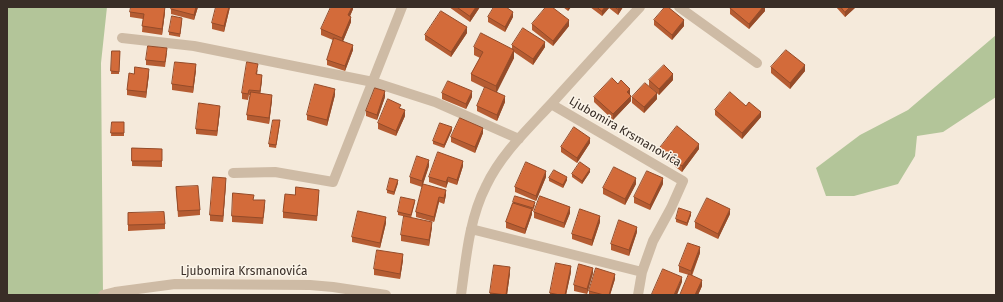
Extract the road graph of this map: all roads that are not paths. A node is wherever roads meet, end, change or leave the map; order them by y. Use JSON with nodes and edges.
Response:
{"nodes":[{"id":1,"x":402,"y":7,"type":"edge"},
{"id":2,"x":640,"y":7,"type":"edge"},
{"id":3,"x":679,"y":7,"type":"edge"},
{"id":4,"x":122,"y":38,"type":"dead end"},
{"id":5,"x":757,"y":64,"type":"dead end"},
{"id":6,"x":372,"y":82,"type":"junction"},
{"id":7,"x":551,"y":104,"type":"junction"},
{"id":8,"x":519,"y":139,"type":"junction"},
{"id":9,"x":233,"y":173,"type":"dead end"},
{"id":10,"x":471,"y":229,"type":"junction"},
{"id":11,"x":642,"y":272,"type":"junction"},
{"id":12,"x":103,"y":295,"type":"edge"},
{"id":13,"x":386,"y":295,"type":"edge"},
{"id":14,"x":461,"y":295,"type":"edge"},
{"id":15,"x":638,"y":295,"type":"edge"}],
"edges":[{"from":1,"to":6,"type":"street"},
{"from":2,"to":7,"type":"street","name":"Ljubomira Krsmanovića"},
{"from":3,"to":5,"type":"street"},
{"from":4,"to":6,"type":"street"},
{"from":6,"to":8,"type":"street"},
{"from":6,"to":9,"type":"street"},
{"from":7,"to":8,"type":"street","name":"Ljubomira Krsmanovića"},
{"from":7,"to":11,"type":"street","name":"Ljubomira Krsmanovića"},
{"from":8,"to":10,"type":"street","name":"Ljubomira Krsmanovića"},
{"from":10,"to":11,"type":"street"},
{"from":10,"to":14,"type":"street","name":"Ljubomira Krsmanovića"},
{"from":11,"to":15,"type":"street","name":"Ljubomira Krsmanovića"},
{"from":12,"to":13,"type":"street","name":"Ljubomira Krsmanovića"}]}
